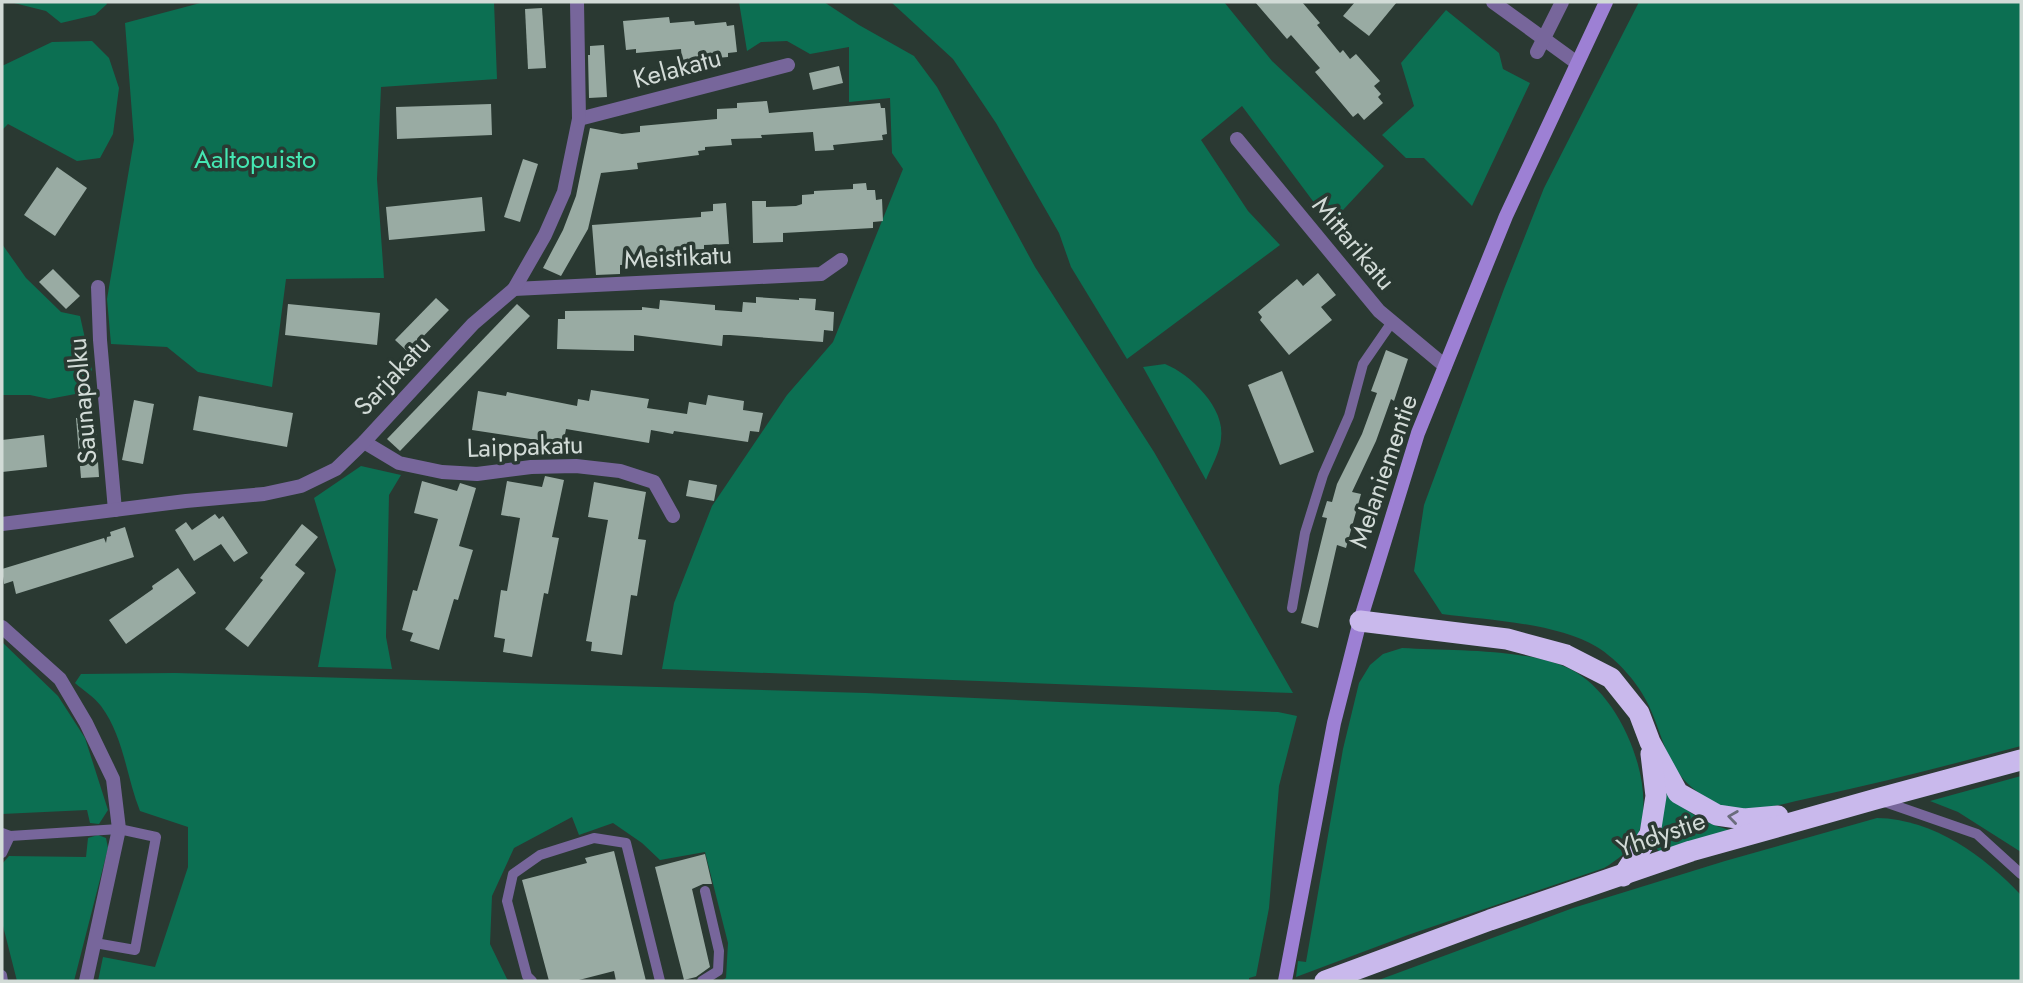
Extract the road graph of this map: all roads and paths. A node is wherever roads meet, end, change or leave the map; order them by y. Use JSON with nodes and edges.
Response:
{"nodes":[{"id":1,"x":577,"y":2,"type":"edge"},
{"id":2,"x":1493,"y":2,"type":"edge"},
{"id":3,"x":1562,"y":2,"type":"edge"},
{"id":4,"x":1606,"y":2,"type":"edge"},
{"id":5,"x":1540,"y":45,"type":"junction"},
{"id":6,"x":1577,"y":63,"type":"junction"},
{"id":7,"x":788,"y":65,"type":"dead end"},
{"id":8,"x":579,"y":120,"type":"junction"},
{"id":9,"x":1237,"y":139,"type":"dead end"},
{"id":10,"x":841,"y":260,"type":"dead end"},
{"id":11,"x":99,"y":287,"type":"dead end"},
{"id":12,"x":514,"y":289,"type":"junction"},
{"id":13,"x":1392,"y":322,"type":"junction"},
{"id":14,"x":1446,"y":366,"type":"junction"},
{"id":15,"x":364,"y":442,"type":"junction"},
{"id":16,"x":115,"y":510,"type":"junction"},
{"id":17,"x":673,"y":516,"type":"dead end"},
{"id":18,"x":2,"y":524,"type":"edge"},
{"id":19,"x":1292,"y":608,"type":"dead end"},
{"id":20,"x":1360,"y":621,"type":"junction"},
{"id":21,"x":2,"y":627,"type":"edge"},
{"id":22,"x":1650,"y":742,"type":"junction"},
{"id":23,"x":2021,"y":760,"type":"edge"},
{"id":24,"x":1876,"y":799,"type":"junction"},
{"id":25,"x":1826,"y":813,"type":"junction"},
{"id":26,"x":119,"y":829,"type":"junction"},
{"id":27,"x":6,"y":835,"type":"edge"},
{"id":28,"x":2,"y":853,"type":"edge"},
{"id":29,"x":2021,"y":874,"type":"edge"},
{"id":30,"x":1623,"y":876,"type":"junction"},
{"id":31,"x":705,"y":891,"type":"dead end"},
{"id":32,"x":95,"y":943,"type":"junction"},
{"id":33,"x":2,"y":975,"type":"edge"},
{"id":34,"x":3,"y":981,"type":"edge"},
{"id":35,"x":86,"y":981,"type":"edge"},
{"id":36,"x":532,"y":981,"type":"edge"},
{"id":37,"x":660,"y":981,"type":"edge"},
{"id":38,"x":702,"y":981,"type":"edge"},
{"id":39,"x":1285,"y":981,"type":"edge"},
{"id":40,"x":1325,"y":981,"type":"edge"}],
"edges":[{"from":1,"to":8,"type":"street","name":"Sarjakatu"},
{"from":2,"to":5,"type":"street"},
{"from":3,"to":5,"type":"street"},
{"from":4,"to":6,"type":"main road","name":"Melaniementie"},
{"from":5,"to":6,"type":"street"},
{"from":6,"to":14,"type":"main road","name":"Melaniementie"},
{"from":7,"to":8,"type":"street","name":"Kelakatu"},
{"from":8,"to":12,"type":"street","name":"Sarjakatu"},
{"from":9,"to":13,"type":"street","name":"Mittarikatu"},
{"from":10,"to":12,"type":"street","name":"Meistikatu"},
{"from":11,"to":16,"type":"street","name":"Saunapolku"},
{"from":12,"to":15,"type":"street","name":"Sarjakatu"},
{"from":13,"to":14,"type":"street","name":"Mittarikatu"},
{"from":13,"to":19,"type":"lane"},
{"from":14,"to":20,"type":"main road","name":"Melaniementie"},
{"from":15,"to":16,"type":"street","name":"Sarjakatu"},
{"from":15,"to":17,"type":"street","name":"Laippakatu"},
{"from":16,"to":18,"type":"street","name":"Sarjakatu"},
{"from":20,"to":22,"type":"highway"},
{"from":20,"to":39,"type":"main road","name":"Melaniementie"},
{"from":21,"to":26,"type":"street"},
{"from":25,"to":22,"type":"highway","one_way":true},
{"from":22,"to":30,"type":"highway"},
{"from":23,"to":24,"type":"highway","name":"Yhdystie"},
{"from":24,"to":25,"type":"highway","name":"Yhdystie"},
{"from":24,"to":29,"type":"lane"},
{"from":25,"to":30,"type":"highway","name":"Yhdystie"},
{"from":26,"to":27,"type":"lane"},
{"from":26,"to":32,"type":"street"},
{"from":26,"to":32,"type":"lane"},
{"from":27,"to":28,"type":"lane"},
{"from":30,"to":40,"type":"highway","name":"Yhdystie"},
{"from":31,"to":38,"type":"lane"},
{"from":32,"to":35,"type":"street"},
{"from":33,"to":34,"type":"lane"},
{"from":36,"to":37,"type":"lane"}]}
